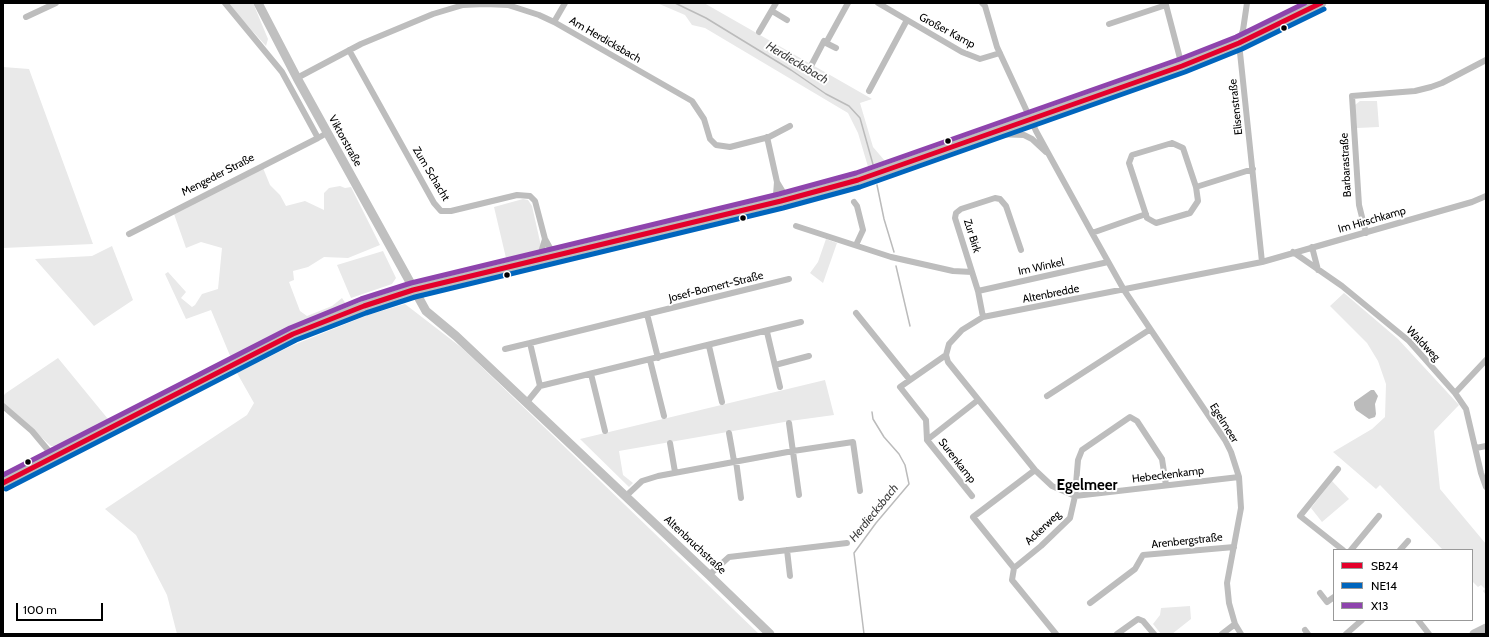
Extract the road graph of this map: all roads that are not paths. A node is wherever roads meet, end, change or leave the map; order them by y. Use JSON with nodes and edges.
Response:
{"nodes":[{"id":1,"x":56,"y":3,"type":"edge"},
{"id":2,"x":225,"y":3,"type":"edge"},
{"id":3,"x":258,"y":3,"type":"edge"},
{"id":4,"x":565,"y":3,"type":"edge"},
{"id":5,"x":776,"y":3,"type":"edge"},
{"id":6,"x":848,"y":3,"type":"edge"},
{"id":7,"x":878,"y":3,"type":"edge"},
{"id":8,"x":982,"y":3,"type":"edge"},
{"id":9,"x":1247,"y":3,"type":"edge"},
{"id":10,"x":1321,"y":3,"type":"edge"},
{"id":11,"x":772,"y":11,"type":"junction"},
{"id":12,"x":26,"y":17,"type":"dead end"},
{"id":13,"x":787,"y":20,"type":"dead end"},
{"id":14,"x":907,"y":20,"type":"junction"},
{"id":15,"x":554,"y":22,"type":"junction"},
{"id":16,"x":1109,"y":24,"type":"dead end"},
{"id":17,"x":759,"y":32,"type":"dead end"},
{"id":18,"x":826,"y":43,"type":"junction"},
{"id":19,"x":1238,"y":43,"type":"junction"},
{"id":20,"x":836,"y":48,"type":"dead end"},
{"id":21,"x":349,"y":50,"type":"junction"},
{"id":22,"x":1000,"y":53,"type":"junction"},
{"id":23,"x":1486,"y":60,"type":"edge"},
{"id":24,"x":812,"y":64,"type":"dead end"},
{"id":25,"x":1182,"y":66,"type":"junction"},
{"id":26,"x":297,"y":78,"type":"junction"},
{"id":27,"x":869,"y":91,"type":"dead end"},
{"id":28,"x":1032,"y":120,"type":"junction"},
{"id":29,"x":790,"y":126,"type":"dead end"},
{"id":30,"x":327,"y":133,"type":"junction"},
{"id":31,"x":992,"y":134,"type":"junction"},
{"id":32,"x":318,"y":138,"type":"junction"},
{"id":33,"x":767,"y":138,"type":"junction"},
{"id":34,"x":1048,"y":154,"type":"junction"},
{"id":35,"x":1252,"y":169,"type":"junction"},
{"id":36,"x":777,"y":182,"type":"junction"},
{"id":37,"x":1196,"y":187,"type":"junction"},
{"id":38,"x":799,"y":196,"type":"junction"},
{"id":39,"x":1486,"y":196,"type":"edge"},
{"id":40,"x":854,"y":202,"type":"dead end"},
{"id":41,"x":772,"y":203,"type":"junction"},
{"id":42,"x":1146,"y":214,"type":"junction"},
{"id":43,"x":796,"y":226,"type":"dead end"},
{"id":44,"x":1092,"y":233,"type":"junction"},
{"id":45,"x":1366,"y":233,"type":"junction"},
{"id":46,"x":129,"y":234,"type":"dead end"},
{"id":47,"x":545,"y":239,"type":"junction"},
{"id":48,"x":856,"y":245,"type":"junction"},
{"id":49,"x":1312,"y":247,"type":"junction"},
{"id":50,"x":1021,"y":250,"type":"dead end"},
{"id":51,"x":1293,"y":252,"type":"junction"},
{"id":52,"x":559,"y":254,"type":"junction"},
{"id":53,"x":539,"y":259,"type":"junction"},
{"id":54,"x":1108,"y":262,"type":"junction"},
{"id":55,"x":1262,"y":262,"type":"junction"},
{"id":56,"x":1318,"y":270,"type":"junction"},
{"id":57,"x":972,"y":272,"type":"junction"},
{"id":58,"x":789,"y":279,"type":"dead end"},
{"id":59,"x":413,"y":290,"type":"junction"},
{"id":60,"x":978,"y":290,"type":"junction"},
{"id":61,"x":1124,"y":290,"type":"junction"},
{"id":62,"x":856,"y":313,"type":"dead end"},
{"id":63,"x":648,"y":314,"type":"junction"},
{"id":64,"x":983,"y":317,"type":"junction"},
{"id":65,"x":801,"y":322,"type":"dead end"},
{"id":66,"x":1149,"y":330,"type":"junction"},
{"id":67,"x":767,"y":332,"type":"junction"},
{"id":68,"x":530,"y":343,"type":"junction"},
{"id":69,"x":708,"y":346,"type":"junction"},
{"id":70,"x":505,"y":349,"type":"dead end"},
{"id":71,"x":946,"y":355,"type":"junction"},
{"id":72,"x":809,"y":356,"type":"dead end"},
{"id":73,"x":658,"y":358,"type":"junction"},
{"id":74,"x":650,"y":360,"type":"junction"},
{"id":75,"x":1486,"y":360,"type":"edge"},
{"id":76,"x":774,"y":365,"type":"junction"},
{"id":77,"x":591,"y":374,"type":"junction"},
{"id":78,"x":910,"y":380,"type":"junction"},
{"id":79,"x":540,"y":386,"type":"junction"},
{"id":80,"x":780,"y":387,"type":"dead end"},
{"id":81,"x":1455,"y":394,"type":"junction"},
{"id":82,"x":1047,"y":396,"type":"dead end"},
{"id":83,"x":978,"y":400,"type":"junction"},
{"id":84,"x":527,"y":402,"type":"junction"},
{"id":85,"x":722,"y":402,"type":"dead end"},
{"id":86,"x":3,"y":406,"type":"edge"},
{"id":87,"x":664,"y":416,"type":"dead end"},
{"id":88,"x":789,"y":422,"type":"dead end"},
{"id":89,"x":606,"y":431,"type":"dead end"},
{"id":90,"x":730,"y":433,"type":"dead end"},
{"id":91,"x":927,"y":440,"type":"junction"},
{"id":92,"x":670,"y":443,"type":"dead end"},
{"id":93,"x":1486,"y":446,"type":"edge"},
{"id":94,"x":1476,"y":448,"type":"junction"},
{"id":95,"x":793,"y":451,"type":"junction"},
{"id":96,"x":53,"y":456,"type":"junction"},
{"id":97,"x":735,"y":461,"type":"junction"},
{"id":98,"x":1338,"y":469,"type":"dead end"},
{"id":99,"x":1035,"y":470,"type":"junction"},
{"id":100,"x":675,"y":472,"type":"junction"},
{"id":101,"x":1239,"y":477,"type":"junction"},
{"id":102,"x":3,"y":483,"type":"edge"},
{"id":103,"x":1166,"y":485,"type":"junction"},
{"id":104,"x":1486,"y":487,"type":"edge"},
{"id":105,"x":860,"y":491,"type":"dead end"},
{"id":106,"x":799,"y":495,"type":"dead end"},
{"id":107,"x":626,"y":496,"type":"junction"},
{"id":108,"x":972,"y":496,"type":"dead end"},
{"id":109,"x":1075,"y":496,"type":"junction"},
{"id":110,"x":741,"y":498,"type":"dead end"},
{"id":111,"x":1379,"y":516,"type":"dead end"},
{"id":112,"x":1408,"y":541,"type":"dead end"},
{"id":113,"x":847,"y":543,"type":"dead end"},
{"id":114,"x":1234,"y":547,"type":"junction"},
{"id":115,"x":1342,"y":549,"type":"edge"},
{"id":116,"x":1352,"y":549,"type":"edge"},
{"id":117,"x":1401,"y":549,"type":"edge"},
{"id":118,"x":787,"y":550,"type":"junction"},
{"id":119,"x":1014,"y":568,"type":"junction"},
{"id":120,"x":709,"y":575,"type":"junction"},
{"id":121,"x":790,"y":576,"type":"dead end"},
{"id":122,"x":1320,"y":593,"type":"dead end"},
{"id":123,"x":1333,"y":598,"type":"edge"},
{"id":124,"x":1090,"y":603,"type":"dead end"},
{"id":125,"x":1361,"y":621,"type":"edge"},
{"id":126,"x":1419,"y":621,"type":"edge"},
{"id":127,"x":1235,"y":624,"type":"junction"},
{"id":128,"x":1486,"y":628,"type":"edge"},
{"id":129,"x":770,"y":634,"type":"edge"},
{"id":130,"x":1056,"y":634,"type":"edge"},
{"id":131,"x":1117,"y":634,"type":"edge"},
{"id":132,"x":1154,"y":634,"type":"edge"},
{"id":133,"x":1222,"y":634,"type":"edge"},
{"id":134,"x":1241,"y":634,"type":"edge"},
{"id":135,"x":1346,"y":634,"type":"edge"},
{"id":136,"x":1429,"y":634,"type":"edge"},
{"id":137,"x":1474,"y":634,"type":"edge"}],
"edges":[{"from":1,"to":12,"type":"street"},
{"from":2,"to":32,"type":"street"},
{"from":3,"to":26,"type":"street","name":"Viktorstraße"},
{"from":4,"to":15,"type":"street"},
{"from":5,"to":11,"type":"street"},
{"from":6,"to":18,"type":"street"},
{"from":7,"to":14,"type":"street","name":"Großer Kamp"},
{"from":8,"to":22,"type":"street","name":"Egelmeer"},
{"from":9,"to":19,"type":"street"},
{"from":10,"to":19,"type":"main road"},
{"from":11,"to":13,"type":"street"},
{"from":11,"to":17,"type":"street"},
{"from":14,"to":22,"type":"street","name":"Großer Kamp"},
{"from":14,"to":27,"type":"street","name":"Großer Kamp"},
{"from":15,"to":21,"type":"street","name":"Am Herdicksbach"},
{"from":15,"to":33,"type":"street","name":"Am Herdicksbach"},
{"from":16,"to":25,"type":"street"},
{"from":18,"to":20,"type":"street"},
{"from":18,"to":24,"type":"street"},
{"from":19,"to":25,"type":"main road"},
{"from":19,"to":35,"type":"street","name":"Elisenstraße"},
{"from":21,"to":26,"type":"street","name":"Am Herdicksbach"},
{"from":21,"to":47,"type":"street","name":"Zum Schacht"},
{"from":22,"to":28,"type":"street","name":"Egelmeer"},
{"from":23,"to":45,"type":"street","name":"Barbarastraße"},
{"from":25,"to":28,"type":"main road"},
{"from":26,"to":30,"type":"street","name":"Viktorstraße"},
{"from":28,"to":31,"type":"main road"},
{"from":28,"to":34,"type":"street","name":"Egelmeer"},
{"from":29,"to":33,"type":"street","name":"Am Herdicksbach"},
{"from":30,"to":32,"type":"street","name":"Mengeder Straße"},
{"from":30,"to":59,"type":"street","name":"Viktorstraße"},
{"from":31,"to":34,"type":"street","name":"Egelmeer"},
{"from":31,"to":38,"type":"main road"},
{"from":32,"to":46,"type":"street","name":"Mengeder Straße"},
{"from":33,"to":36,"type":"street"},
{"from":34,"to":44,"type":"street","name":"Egelmeer"},
{"from":35,"to":37,"type":"street"},
{"from":35,"to":55,"type":"street","name":"Elisenstraße"},
{"from":36,"to":38,"type":"street"},
{"from":36,"to":41,"type":"street"},
{"from":37,"to":42,"type":"street"},
{"from":37,"to":42,"type":"street"},
{"from":38,"to":41,"type":"main road"},
{"from":39,"to":45,"type":"street","name":"Im Hirschkamp"},
{"from":40,"to":48,"type":"street"},
{"from":41,"to":52,"type":"main road"},
{"from":42,"to":44,"type":"street"},
{"from":43,"to":48,"type":"street"},
{"from":44,"to":54,"type":"street","name":"Egelmeer"},
{"from":45,"to":49,"type":"street","name":"Im Hirschkamp"},
{"from":47,"to":52,"type":"street","name":"Zum Schacht"},
{"from":47,"to":53,"type":"street"},
{"from":48,"to":57,"type":"street"},
{"from":49,"to":51,"type":"street","name":"Im Hirschkamp"},
{"from":49,"to":56,"type":"street"},
{"from":50,"to":57,"type":"street","name":"Zur Birk"},
{"from":51,"to":55,"type":"street","name":"Im Hirschkamp"},
{"from":51,"to":56,"type":"street","name":"Waldweg"},
{"from":52,"to":53,"type":"main road"},
{"from":53,"to":59,"type":"main road"},
{"from":54,"to":60,"type":"street","name":"Im Winkel"},
{"from":54,"to":61,"type":"street","name":"Egelmeer"},
{"from":55,"to":61,"type":"street","name":"Altenbredde"},
{"from":56,"to":81,"type":"street","name":"Waldweg"},
{"from":57,"to":60,"type":"street"},
{"from":58,"to":63,"type":"street","name":"Josef-Bomert-Straße"},
{"from":59,"to":84,"type":"street","name":"Altenbruchstraße"},
{"from":59,"to":96,"type":"main road"},
{"from":60,"to":64,"type":"street"},
{"from":61,"to":64,"type":"street","name":"Altenbredde"},
{"from":61,"to":66,"type":"street","name":"Egelmeer"},
{"from":62,"to":78,"type":"street"},
{"from":63,"to":68,"type":"street","name":"Josef-Bomert-Straße"},
{"from":63,"to":73,"type":"street"},
{"from":64,"to":71,"type":"street"},
{"from":65,"to":67,"type":"street"},
{"from":66,"to":82,"type":"street"},
{"from":66,"to":101,"type":"street","name":"Egelmeer"},
{"from":67,"to":69,"type":"street"},
{"from":67,"to":76,"type":"street"},
{"from":68,"to":70,"type":"street","name":"Josef-Bomert-Straße"},
{"from":68,"to":79,"type":"street"},
{"from":69,"to":73,"type":"street"},
{"from":69,"to":85,"type":"street"},
{"from":71,"to":78,"type":"street"},
{"from":71,"to":83,"type":"street"},
{"from":72,"to":76,"type":"street"},
{"from":73,"to":74,"type":"street"},
{"from":74,"to":77,"type":"street"},
{"from":74,"to":87,"type":"street"},
{"from":75,"to":81,"type":"street"},
{"from":76,"to":80,"type":"street"},
{"from":77,"to":79,"type":"street"},
{"from":77,"to":89,"type":"street"},
{"from":78,"to":91,"type":"street","name":"Surenkamp"},
{"from":79,"to":84,"type":"street"},
{"from":81,"to":94,"type":"street","name":"Waldweg"},
{"from":83,"to":91,"type":"street"},
{"from":83,"to":99,"type":"street"},
{"from":84,"to":107,"type":"street","name":"Altenbruchstraße"},
{"from":86,"to":96,"type":"street"},
{"from":88,"to":95,"type":"street"},
{"from":90,"to":97,"type":"street"},
{"from":91,"to":108,"type":"street","name":"Surenkamp"},
{"from":92,"to":100,"type":"street"},
{"from":93,"to":94,"type":"street"},
{"from":94,"to":104,"type":"street","name":"Waldweg"},
{"from":95,"to":97,"type":"street"},
{"from":95,"to":105,"type":"street"},
{"from":95,"to":106,"type":"street"},
{"from":96,"to":102,"type":"main road"},
{"from":97,"to":100,"type":"street"},
{"from":97,"to":110,"type":"street"},
{"from":98,"to":115,"type":"street"},
{"from":99,"to":109,"type":"street"},
{"from":99,"to":119,"type":"street"},
{"from":100,"to":107,"type":"street"},
{"from":101,"to":103,"type":"street","name":"Hebeckenkamp"},
{"from":101,"to":114,"type":"street","name":"Egelmeer"},
{"from":103,"to":109,"type":"street","name":"Hebeckenkamp"},
{"from":103,"to":109,"type":"street","name":"Ackerweg"},
{"from":107,"to":120,"type":"street","name":"Altenbruchstraße"},
{"from":109,"to":119,"type":"street","name":"Ackerweg"},
{"from":111,"to":116,"type":"street"},
{"from":112,"to":117,"type":"street"},
{"from":113,"to":118,"type":"street"},
{"from":114,"to":124,"type":"street","name":"Arenbergstraße"},
{"from":114,"to":127,"type":"street","name":"Egelmeer"},
{"from":118,"to":120,"type":"street"},
{"from":118,"to":121,"type":"street"},
{"from":119,"to":130,"type":"street"},
{"from":120,"to":129,"type":"street","name":"Altenbruchstraße"},
{"from":122,"to":123,"type":"street"},
{"from":125,"to":135,"type":"street"},
{"from":126,"to":136,"type":"street"},
{"from":127,"to":133,"type":"street"},
{"from":127,"to":134,"type":"street","name":"Egelmeer"},
{"from":128,"to":137,"type":"street"},
{"from":131,"to":132,"type":"street"}]}
